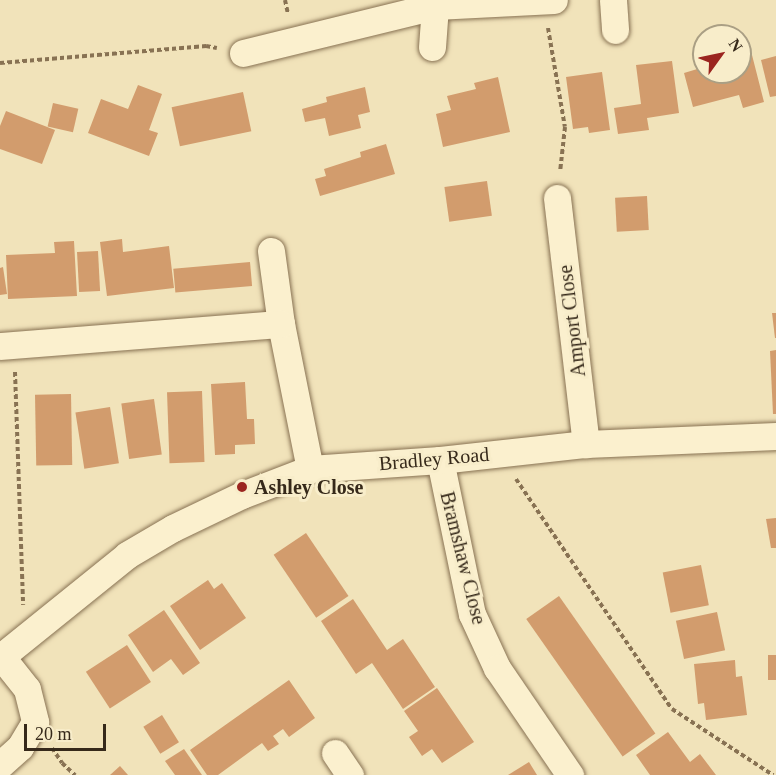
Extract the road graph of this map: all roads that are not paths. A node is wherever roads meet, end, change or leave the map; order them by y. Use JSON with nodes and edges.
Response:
{"nodes":[{"id":1,"x":544,"y":0,"type":"edge"},
{"id":2,"x":554,"y":0,"type":"edge"},
{"id":3,"x":613,"y":0,"type":"edge"},
{"id":4,"x":435,"y":6,"type":"junction"},
{"id":5,"x":615,"y":30,"type":"dead end"},
{"id":6,"x":432,"y":47,"type":"dead end"},
{"id":7,"x":243,"y":53,"type":"road end"},
{"id":8,"x":557,"y":198,"type":"road end"},
{"id":9,"x":271,"y":251,"type":"dead end"},
{"id":10,"x":281,"y":324,"type":"junction"},
{"id":11,"x":7,"y":345,"type":"edge"},
{"id":12,"x":776,"y":436,"type":"edge"},
{"id":13,"x":586,"y":444,"type":"junction"},
{"id":14,"x":440,"y":459,"type":"junction"},
{"id":15,"x":310,"y":469,"type":"junction"},
{"id":16,"x":1,"y":656,"type":"edge"},
{"id":17,"x":0,"y":765,"type":"edge"},
{"id":18,"x":570,"y":775,"type":"edge"}],
"edges":[{"from":1,"to":2,"type":"street"},
{"from":1,"to":4,"type":"street"},
{"from":3,"to":5,"type":"street"},
{"from":4,"to":6,"type":"street"},
{"from":4,"to":7,"type":"street"},
{"from":8,"to":13,"type":"street","name":"Amport Close"},
{"from":9,"to":10,"type":"street"},
{"from":10,"to":11,"type":"street"},
{"from":10,"to":15,"type":"street"},
{"from":12,"to":13,"type":"street","name":"Bradley Road"},
{"from":13,"to":14,"type":"street","name":"Bradley Road"},
{"from":14,"to":15,"type":"street","name":"Bradley Road"},
{"from":14,"to":18,"type":"street","name":"Bramshaw Close"},
{"from":15,"to":16,"type":"street","name":"Bradley Road"},
{"from":16,"to":17,"type":"street"}]}
